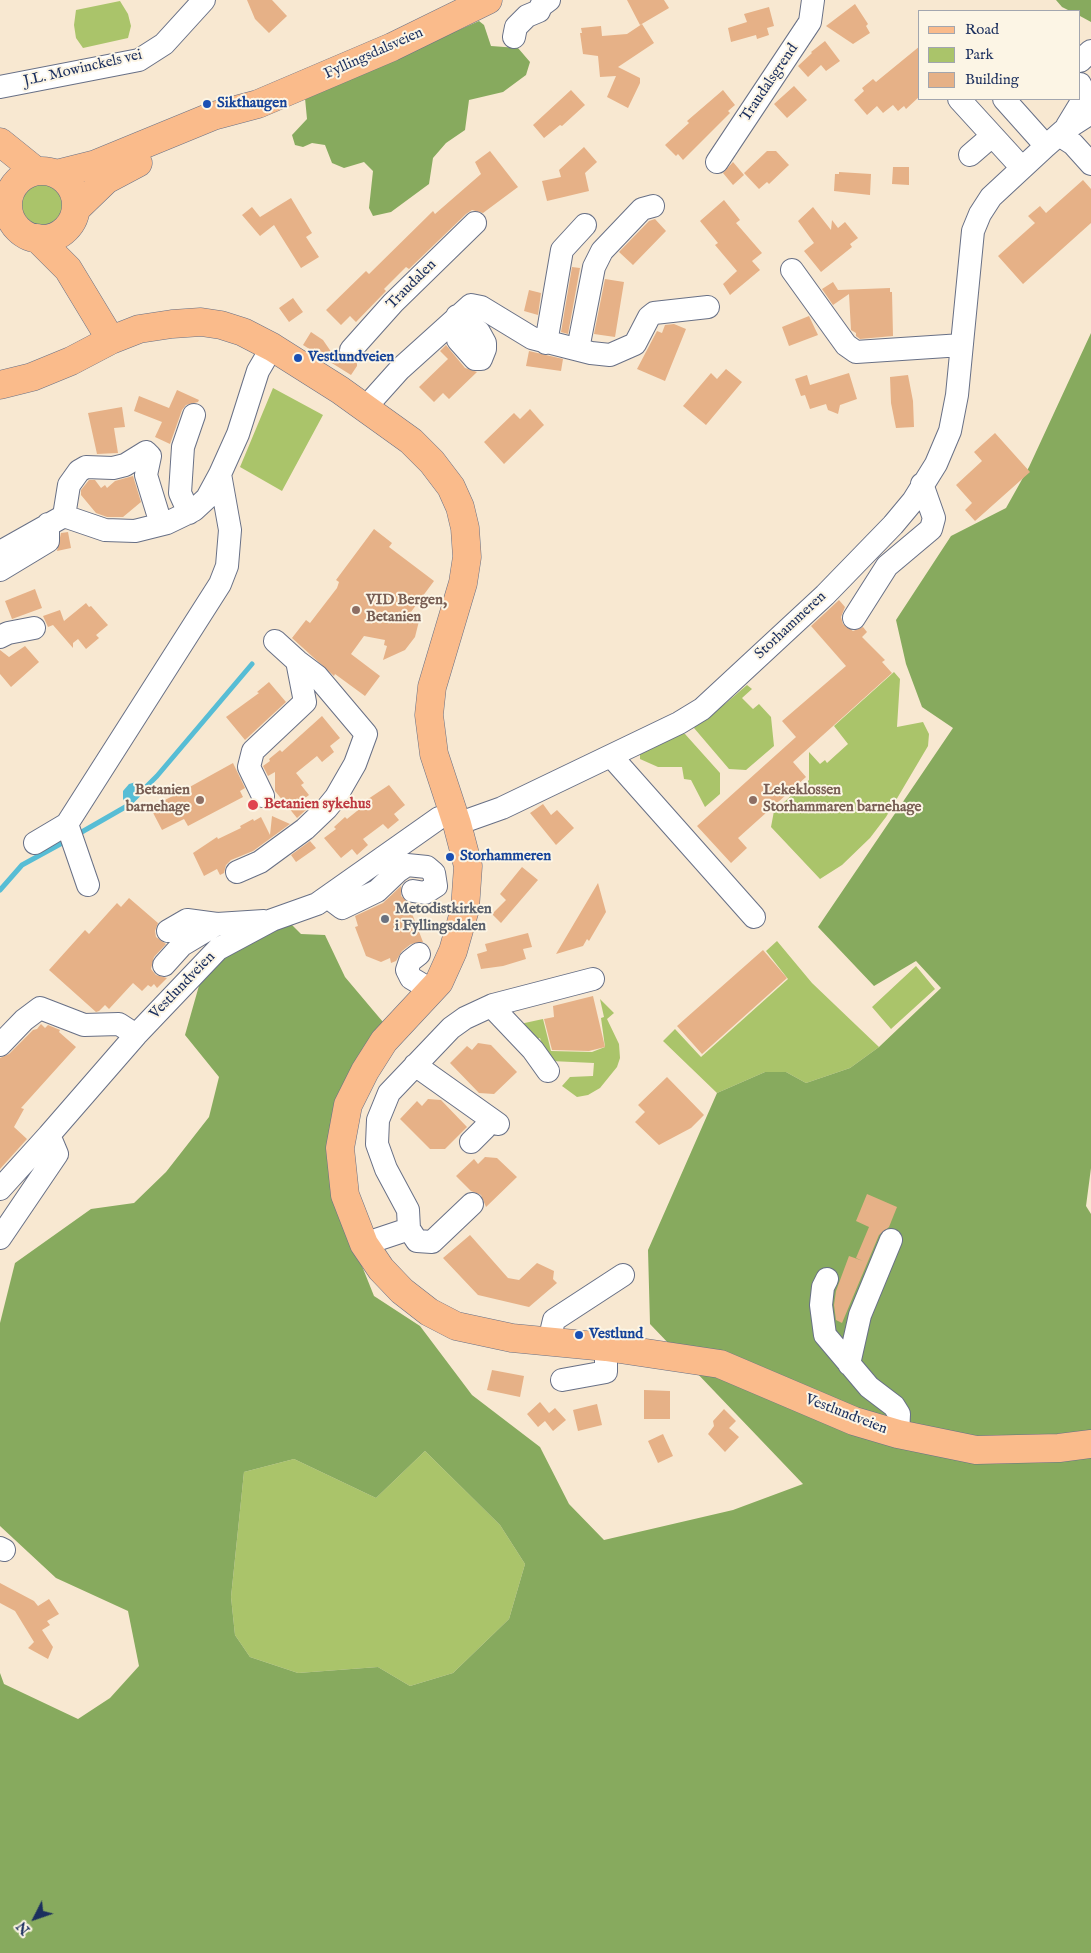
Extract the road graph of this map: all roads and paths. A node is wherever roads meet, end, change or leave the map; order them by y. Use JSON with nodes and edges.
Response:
{"nodes":[{"id":1,"x":204,"y":0,"type":"edge"},
{"id":2,"x":488,"y":0,"type":"edge"},
{"id":3,"x":549,"y":0,"type":"edge"},
{"id":4,"x":813,"y":0,"type":"edge"},
{"id":5,"x":514,"y":37,"type":"dead end"},
{"id":6,"x":1091,"y":51,"type":"edge"},
{"id":7,"x":1081,"y":60,"type":"edge"},
{"id":8,"x":1081,"y":86,"type":"edge"},
{"id":9,"x":0,"y":87,"type":"edge"},
{"id":10,"x":960,"y":100,"type":"edge"},
{"id":11,"x":1005,"y":100,"type":"edge"},
{"id":12,"x":258,"y":104,"type":"junction"},
{"id":13,"x":1091,"y":113,"type":"edge"},
{"id":14,"x":992,"y":136,"type":"junction"},
{"id":15,"x":1056,"y":137,"type":"junction"},
{"id":16,"x":0,"y":142,"type":"edge"},
{"id":17,"x":970,"y":155,"type":"dead end"},
{"id":18,"x":717,"y":162,"type":"dead end"},
{"id":19,"x":1091,"y":164,"type":"edge"},
{"id":20,"x":1022,"y":168,"type":"junction"},
{"id":21,"x":46,"y":173,"type":"junction"},
{"id":22,"x":4,"y":196,"type":"edge"},
{"id":23,"x":653,"y":206,"type":"dead end"},
{"id":24,"x":74,"y":214,"type":"junction"},
{"id":25,"x":475,"y":223,"type":"dead end"},
{"id":26,"x":585,"y":225,"type":"dead end"},
{"id":27,"x":0,"y":237,"type":"edge"},
{"id":28,"x":32,"y":237,"type":"junction"},
{"id":29,"x":792,"y":270,"type":"dead end"},
{"id":30,"x":708,"y":307,"type":"dead end"},
{"id":31,"x":457,"y":316,"type":"junction"},
{"id":32,"x":107,"y":332,"type":"junction"},
{"id":33,"x":458,"y":340,"type":"dead end"},
{"id":34,"x":546,"y":343,"type":"junction"},
{"id":35,"x":962,"y":345,"type":"junction"},
{"id":36,"x":272,"y":347,"type":"junction"},
{"id":37,"x":578,"y":349,"type":"junction"},
{"id":38,"x":351,"y":350,"type":"dead end"},
{"id":39,"x":0,"y":385,"type":"edge"},
{"id":40,"x":365,"y":408,"type":"junction"},
{"id":41,"x":194,"y":415,"type":"dead end"},
{"id":42,"x":220,"y":474,"type":"junction"},
{"id":43,"x":922,"y":484,"type":"junction"},
{"id":44,"x":189,"y":513,"type":"junction"},
{"id":45,"x":56,"y":520,"type":"junction"},
{"id":46,"x":161,"y":524,"type":"junction"},
{"id":47,"x":0,"y":552,"type":"edge"},
{"id":48,"x":0,"y":570,"type":"edge"},
{"id":49,"x":854,"y":618,"type":"dead end"},
{"id":50,"x":34,"y":628,"type":"dead end"},
{"id":51,"x":0,"y":637,"type":"edge"},
{"id":52,"x":275,"y":641,"type":"dead end"},
{"id":53,"x":297,"y":661,"type":"junction"},
{"id":54,"x":611,"y":756,"type":"junction"},
{"id":55,"x":262,"y":796,"type":"dead end"},
{"id":56,"x":455,"y":818,"type":"junction"},
{"id":57,"x":67,"y":824,"type":"junction"},
{"id":58,"x":35,"y":843,"type":"dead end"},
{"id":59,"x":237,"y":872,"type":"dead end"},
{"id":60,"x":88,"y":885,"type":"dead end"},
{"id":61,"x":413,"y":891,"type":"dead end"},
{"id":62,"x":330,"y":894,"type":"junction"},
{"id":63,"x":754,"y":917,"type":"dead end"},
{"id":64,"x":272,"y":920,"type":"junction"},
{"id":65,"x":217,"y":924,"type":"junction"},
{"id":66,"x":168,"y":931,"type":"dead end"},
{"id":67,"x":420,"y":954,"type":"dead end"},
{"id":68,"x":164,"y":964,"type":"dead end"},
{"id":69,"x":592,"y":979,"type":"dead end"},
{"id":70,"x":431,"y":990,"type":"junction"},
{"id":71,"x":493,"y":1005,"type":"junction"},
{"id":72,"x":136,"y":1035,"type":"junction"},
{"id":73,"x":0,"y":1045,"type":"edge"},
{"id":74,"x":415,"y":1065,"type":"junction"},
{"id":75,"x":548,"y":1071,"type":"dead end"},
{"id":76,"x":49,"y":1135,"type":"junction"},
{"id":77,"x":471,"y":1142,"type":"dead end"},
{"id":78,"x":0,"y":1189,"type":"edge"},
{"id":79,"x":28,"y":1197,"type":"junction"},
{"id":80,"x":472,"y":1204,"type":"dead end"},
{"id":81,"x":0,"y":1216,"type":"edge"},
{"id":82,"x":409,"y":1229,"type":"junction"},
{"id":83,"x":0,"y":1238,"type":"edge"},
{"id":84,"x":891,"y":1240,"type":"dead end"},
{"id":85,"x":364,"y":1244,"type":"junction"},
{"id":86,"x":623,"y":1274,"type":"dead end"},
{"id":87,"x":827,"y":1279,"type":"dead end"},
{"id":88,"x":549,"y":1342,"type":"junction"},
{"id":89,"x":606,"y":1347,"type":"junction"},
{"id":90,"x":849,"y":1364,"type":"junction"},
{"id":91,"x":562,"y":1380,"type":"dead end"},
{"id":92,"x":898,"y":1434,"type":"junction"},
{"id":93,"x":1091,"y":1444,"type":"edge"}],
"edges":[{"from":1,"to":9,"type":"street","name":"J.L. Mowinckels vei"},
{"from":2,"to":12,"type":"main road","name":"Fyllingsdalsveien"},
{"from":3,"to":5,"type":"street"},
{"from":4,"to":18,"type":"street","name":"Traudalsgrend"},
{"from":6,"to":7,"type":"street"},
{"from":8,"to":15,"type":"street","name":"Storhammeren"},
{"from":10,"to":14,"type":"street"},
{"from":11,"to":15,"type":"street"},
{"from":12,"to":21,"type":"main road","name":"Fyllingsdalsveien"},
{"from":12,"to":24,"type":"main road","name":"Fyllingsdalsveien"},
{"from":13,"to":15,"type":"street","name":"Storhammeren"},
{"from":14,"to":17,"type":"street"},
{"from":14,"to":20,"type":"street"},
{"from":15,"to":19,"type":"street"},
{"from":15,"to":20,"type":"street","name":"Storhammeren"},
{"from":16,"to":21,"type":"main road"},
{"from":20,"to":35,"type":"street","name":"Storhammeren"},
{"from":21,"to":22,"type":"main road"},
{"from":21,"to":24,"type":"main road"},
{"from":22,"to":28,"type":"main road"},
{"from":23,"to":37,"type":"street"},
{"from":24,"to":28,"type":"main road"},
{"from":24,"to":32,"type":"main road"},
{"from":25,"to":38,"type":"street","name":"Traudalen"},
{"from":26,"to":34,"type":"street"},
{"from":27,"to":28,"type":"main road"},
{"from":28,"to":32,"type":"main road"},
{"from":29,"to":35,"type":"street"},
{"from":30,"to":37,"type":"street"},
{"from":31,"to":33,"type":"street"},
{"from":31,"to":34,"type":"street"},
{"from":31,"to":40,"type":"street"},
{"from":32,"to":36,"type":"main road","name":"Vestlundveien"},
{"from":32,"to":39,"type":"main road","name":"Vestlundveien"},
{"from":34,"to":37,"type":"street"},
{"from":35,"to":43,"type":"street","name":"Storhammeren"},
{"from":36,"to":40,"type":"main road","name":"Vestlundveien"},
{"from":36,"to":42,"type":"street"},
{"from":40,"to":56,"type":"main road","name":"Vestlundveien"},
{"from":41,"to":44,"type":"street"},
{"from":42,"to":44,"type":"street"},
{"from":42,"to":57,"type":"street"},
{"from":43,"to":49,"type":"street"},
{"from":43,"to":54,"type":"street","name":"Storhammeren"},
{"from":44,"to":46,"type":"street"},
{"from":45,"to":46,"type":"street"},
{"from":45,"to":46,"type":"street"},
{"from":45,"to":47,"type":"street"},
{"from":45,"to":48,"type":"street"},
{"from":50,"to":51,"type":"street"},
{"from":52,"to":53,"type":"street"},
{"from":53,"to":55,"type":"street"},
{"from":53,"to":59,"type":"street"},
{"from":54,"to":56,"type":"street","name":"Storhammeren"},
{"from":54,"to":63,"type":"street"},
{"from":56,"to":62,"type":"street","name":"Vestlundveien"},
{"from":56,"to":70,"type":"main road","name":"Vestlundveien"},
{"from":57,"to":58,"type":"street"},
{"from":57,"to":60,"type":"street"},
{"from":61,"to":62,"type":"street"},
{"from":62,"to":64,"type":"street","name":"Vestlundveien"},
{"from":64,"to":65,"type":"street"},
{"from":64,"to":72,"type":"street","name":"Vestlundveien"},
{"from":65,"to":66,"type":"street"},
{"from":65,"to":68,"type":"street"},
{"from":67,"to":70,"type":"street"},
{"from":69,"to":71,"type":"street"},
{"from":70,"to":85,"type":"main road","name":"Vestlundveien"},
{"from":71,"to":74,"type":"street"},
{"from":71,"to":75,"type":"street"},
{"from":72,"to":73,"type":"street"},
{"from":72,"to":76,"type":"street","name":"Vestlundveien"},
{"from":74,"to":77,"type":"street"},
{"from":74,"to":82,"type":"street"},
{"from":76,"to":78,"type":"street","name":"Vestlundveien"},
{"from":76,"to":79,"type":"street"},
{"from":79,"to":81,"type":"street"},
{"from":79,"to":83,"type":"street"},
{"from":80,"to":82,"type":"street"},
{"from":82,"to":85,"type":"street"},
{"from":84,"to":90,"type":"street"},
{"from":85,"to":88,"type":"main road","name":"Vestlundveien"},
{"from":86,"to":88,"type":"street"},
{"from":87,"to":90,"type":"street"},
{"from":88,"to":89,"type":"main road","name":"Vestlundveien"},
{"from":89,"to":91,"type":"street"},
{"from":89,"to":92,"type":"main road","name":"Vestlundveien"},
{"from":90,"to":92,"type":"street"},
{"from":92,"to":93,"type":"main road","name":"Vestlundveien"}]}
